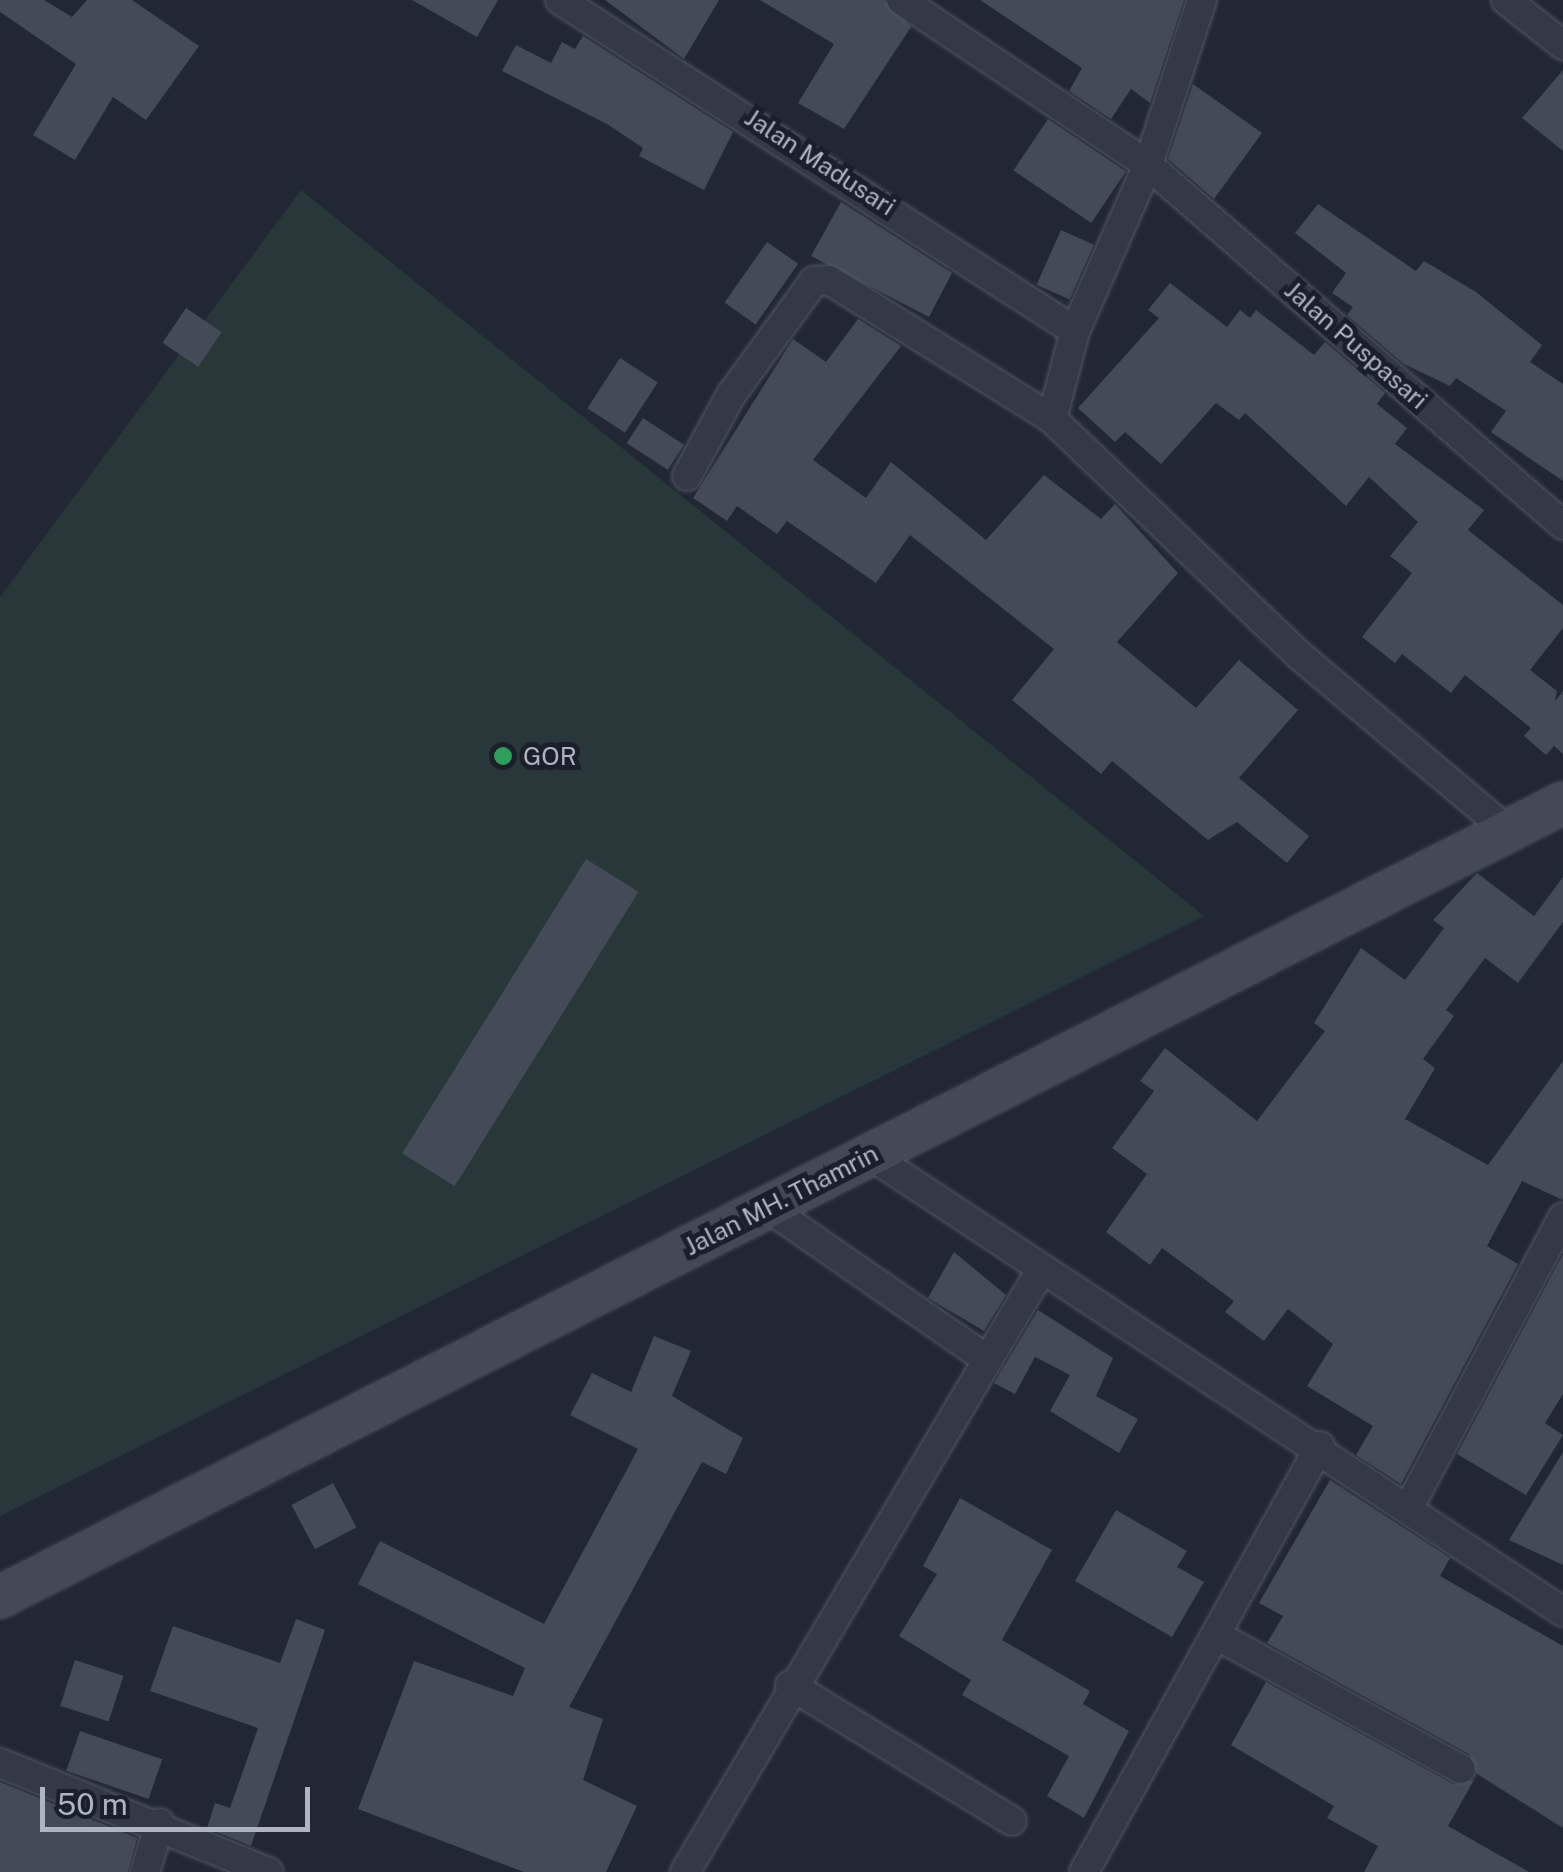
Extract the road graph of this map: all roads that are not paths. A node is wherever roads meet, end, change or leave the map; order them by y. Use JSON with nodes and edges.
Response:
{"nodes":[{"id":1,"x":560,"y":0,"type":"edge"},
{"id":2,"x":901,"y":0,"type":"edge"},
{"id":3,"x":1202,"y":0,"type":"edge"},
{"id":4,"x":1506,"y":0,"type":"edge"},
{"id":5,"x":1563,"y":46,"type":"edge"},
{"id":6,"x":1148,"y":165,"type":"junction"},
{"id":7,"x":1075,"y":331,"type":"junction"},
{"id":8,"x":1052,"y":418,"type":"junction"},
{"id":9,"x":687,"y":476,"type":"dead end"},
{"id":10,"x":1563,"y":524,"type":"edge"},
{"id":11,"x":1563,"y":802,"type":"edge"},
{"id":12,"x":1508,"y":831,"type":"junction"},
{"id":13,"x":870,"y":1154,"type":"junction"},
{"id":14,"x":767,"y":1208,"type":"junction"},
{"id":15,"x":1563,"y":1217,"type":"edge"},
{"id":16,"x":1041,"y":1270,"type":"junction"},
{"id":17,"x":988,"y":1360,"type":"junction"},
{"id":18,"x":1320,"y":1446,"type":"junction"},
{"id":19,"x":1409,"y":1506,"type":"junction"},
{"id":20,"x":0,"y":1597,"type":"edge"},
{"id":21,"x":1563,"y":1612,"type":"edge"},
{"id":22,"x":1216,"y":1635,"type":"junction"},
{"id":23,"x":790,"y":1684,"type":"junction"},
{"id":24,"x":0,"y":1762,"type":"edge"},
{"id":25,"x":1460,"y":1769,"type":"dead end"},
{"id":26,"x":1012,"y":1820,"type":"dead end"},
{"id":27,"x":160,"y":1823,"type":"junction"},
{"id":28,"x":145,"y":1872,"type":"edge"},
{"id":29,"x":269,"y":1872,"type":"edge"},
{"id":30,"x":684,"y":1872,"type":"edge"},
{"id":31,"x":1084,"y":1872,"type":"edge"}],
"edges":[{"from":1,"to":7,"type":"street","name":"Jalan Madusari"},
{"from":2,"to":6,"type":"street","name":"Jalan Puspasari"},
{"from":3,"to":6,"type":"street"},
{"from":4,"to":5,"type":"street"},
{"from":6,"to":7,"type":"street"},
{"from":6,"to":10,"type":"street","name":"Jalan Puspasari"},
{"from":7,"to":8,"type":"street"},
{"from":8,"to":9,"type":"street"},
{"from":8,"to":12,"type":"street"},
{"from":11,"to":12,"type":"main road","name":"Jalan MH. Thamrin"},
{"from":12,"to":13,"type":"main road","name":"Jalan MH. Thamrin"},
{"from":13,"to":14,"type":"main road","name":"Jalan MH. Thamrin"},
{"from":13,"to":16,"type":"street"},
{"from":14,"to":17,"type":"street"},
{"from":14,"to":20,"type":"main road","name":"Jalan MH. Thamrin"},
{"from":15,"to":19,"type":"street"},
{"from":16,"to":17,"type":"street"},
{"from":16,"to":18,"type":"street"},
{"from":17,"to":23,"type":"street"},
{"from":18,"to":19,"type":"street"},
{"from":18,"to":22,"type":"street"},
{"from":19,"to":21,"type":"street"},
{"from":22,"to":25,"type":"street"},
{"from":22,"to":31,"type":"street"},
{"from":23,"to":26,"type":"street"},
{"from":23,"to":30,"type":"street"},
{"from":24,"to":27,"type":"street"},
{"from":27,"to":28,"type":"street"},
{"from":27,"to":29,"type":"street"}]}
